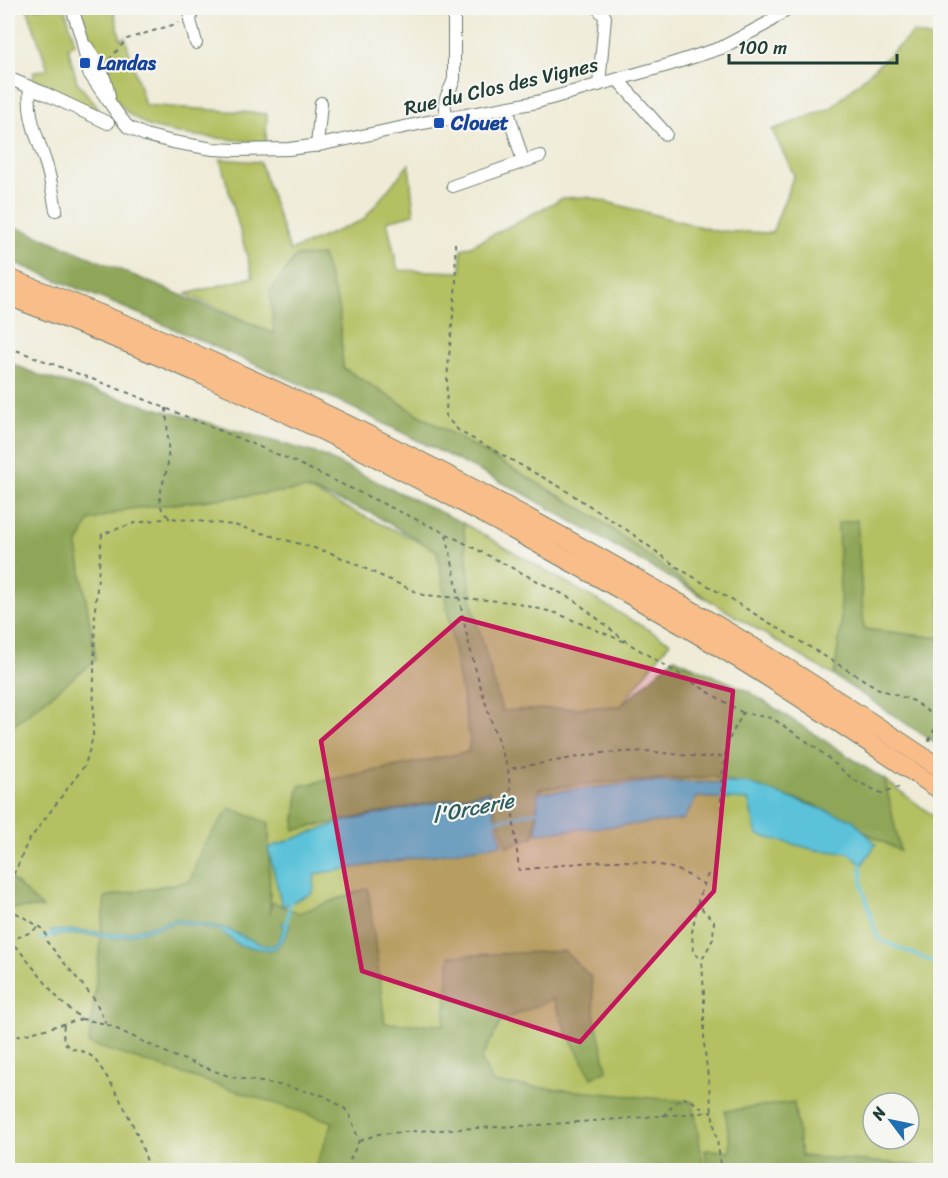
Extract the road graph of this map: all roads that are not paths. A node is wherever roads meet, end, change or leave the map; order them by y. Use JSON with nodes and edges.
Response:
{"nodes":[{"id":1,"x":72,"y":8,"type":"edge"},
{"id":2,"x":454,"y":8,"type":"edge"},
{"id":3,"x":598,"y":8,"type":"edge"},
{"id":4,"x":788,"y":8,"type":"edge"},
{"id":5,"x":191,"y":14,"type":"edge"},
{"id":6,"x":82,"y":39,"type":"junction"},
{"id":7,"x":196,"y":43,"type":"dead end"},
{"id":8,"x":8,"y":78,"type":"edge"},
{"id":9,"x":618,"y":80,"type":"junction"},
{"id":10,"x":599,"y":85,"type":"junction"},
{"id":11,"x":30,"y":87,"type":"junction"},
{"id":12,"x":110,"y":103,"type":"junction"},
{"id":13,"x":321,"y":103,"type":"dead end"},
{"id":14,"x":508,"y":108,"type":"junction"},
{"id":15,"x":447,"y":119,"type":"junction"},
{"id":16,"x":108,"y":123,"type":"dead end"},
{"id":17,"x":666,"y":134,"type":"dead end"},
{"id":18,"x":317,"y":146,"type":"junction"},
{"id":19,"x":540,"y":156,"type":"dead end"},
{"id":20,"x":523,"y":161,"type":"junction"},
{"id":21,"x":453,"y":186,"type":"dead end"},
{"id":22,"x":56,"y":210,"type":"dead end"},
{"id":23,"x":8,"y":278,"type":"edge"},
{"id":24,"x":8,"y":296,"type":"edge"},
{"id":25,"x":940,"y":768,"type":"edge"},
{"id":26,"x":940,"y":790,"type":"edge"}],
"edges":[{"from":1,"to":6,"type":"street"},
{"from":2,"to":15,"type":"street"},
{"from":3,"to":10,"type":"street"},
{"from":4,"to":9,"type":"street","name":"Rue du Clos des Vignes"},
{"from":5,"to":7,"type":"street"},
{"from":6,"to":12,"type":"street"},
{"from":6,"to":12,"type":"street"},
{"from":8,"to":11,"type":"street"},
{"from":9,"to":10,"type":"street","name":"Rue du Clos des Vignes"},
{"from":9,"to":17,"type":"street"},
{"from":10,"to":14,"type":"street","name":"Rue du Clos des Vignes"},
{"from":11,"to":16,"type":"street"},
{"from":11,"to":22,"type":"street"},
{"from":12,"to":18,"type":"street","name":"Rue du Clos des Vignes"},
{"from":13,"to":18,"type":"street"},
{"from":14,"to":15,"type":"street","name":"Rue du Clos des Vignes"},
{"from":14,"to":20,"type":"street"},
{"from":15,"to":18,"type":"street","name":"Rue du Clos des Vignes"},
{"from":19,"to":20,"type":"street"},
{"from":20,"to":21,"type":"street"},
{"from":23,"to":25,"type":"highway"},
{"from":24,"to":26,"type":"highway"}]}
